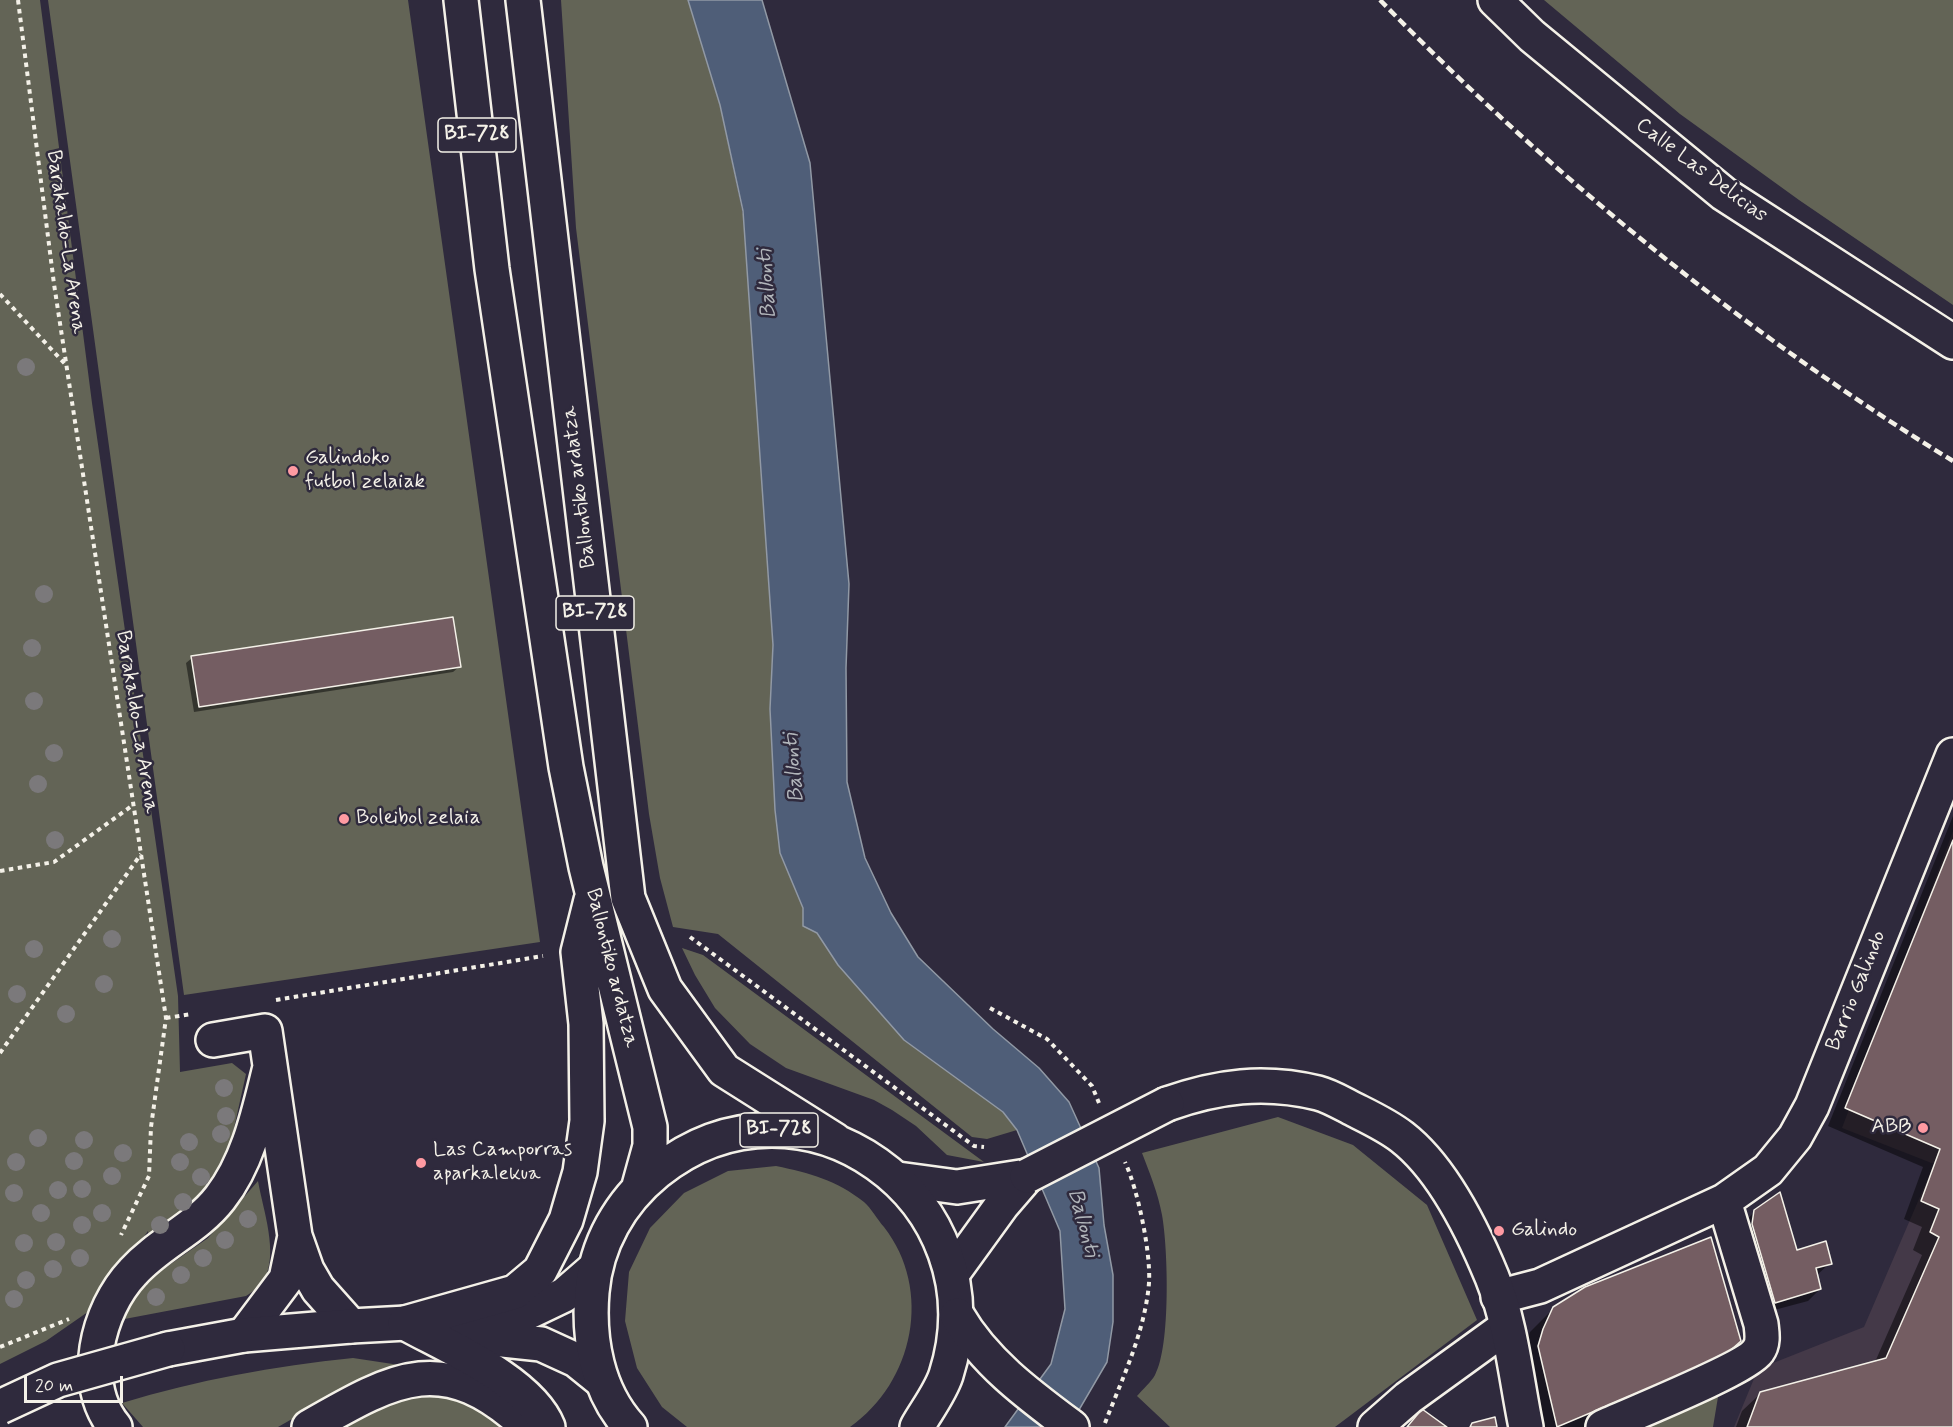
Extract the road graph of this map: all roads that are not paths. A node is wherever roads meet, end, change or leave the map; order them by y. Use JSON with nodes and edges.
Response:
{"nodes":[{"id":1,"x":461,"y":0,"type":"edge"},
{"id":2,"x":523,"y":0,"type":"edge"},
{"id":3,"x":1495,"y":0,"type":"edge"},
{"id":4,"x":1953,"y":342,"type":"edge"},
{"id":5,"x":1953,"y":755,"type":"edge"},
{"id":6,"x":592,"y":896,"type":"junction"},
{"id":7,"x":207,"y":1026,"type":"road end"},
{"id":8,"x":270,"y":1067,"type":"junction"},
{"id":9,"x":835,"y":1140,"type":"junction"},
{"id":10,"x":1027,"y":1176,"type":"junction"},
{"id":11,"x":898,"y":1179,"type":"junction"},
{"id":12,"x":639,"y":1186,"type":"junction"},
{"id":13,"x":1724,"y":1201,"type":"junction"},
{"id":14,"x":295,"y":1236,"type":"junction"},
{"id":15,"x":594,"y":1269,"type":"junction"},
{"id":16,"x":952,"y":1274,"type":"junction"},
{"id":17,"x":1502,"y":1312,"type":"junction"},
{"id":18,"x":957,"y":1315,"type":"junction"},
{"id":19,"x":405,"y":1323,"type":"junction"},
{"id":20,"x":351,"y":1326,"type":"junction"},
{"id":21,"x":244,"y":1335,"type":"junction"},
{"id":22,"x":602,"y":1382,"type":"junction"},
{"id":23,"x":0,"y":1407,"type":"edge"},
{"id":24,"x":623,"y":1423,"type":"edge"},
{"id":25,"x":115,"y":1427,"type":"edge"},
{"id":26,"x":309,"y":1427,"type":"edge"},
{"id":27,"x":528,"y":1427,"type":"edge"},
{"id":28,"x":548,"y":1427,"type":"edge"},
{"id":29,"x":917,"y":1427,"type":"edge"},
{"id":30,"x":1072,"y":1427,"type":"edge"},
{"id":31,"x":1375,"y":1427,"type":"edge"},
{"id":32,"x":1526,"y":1427,"type":"edge"},
{"id":33,"x":1603,"y":1427,"type":"edge"}],
"edges":[{"from":1,"to":6,"type":"main road","name":"Ballontiko ardatza","number":"BI-728"},
{"from":2,"to":9,"type":"main road","name":"Ballontiko ardatza","number":"BI-728"},
{"from":3,"to":4,"type":"main road","name":"Calle Las Delicias"},
{"from":5,"to":13,"type":"main road","name":"Barrio Galindo"},
{"from":6,"to":12,"type":"main road","name":"Ballontiko ardatza","number":"BI-728"},
{"from":6,"to":19,"type":"main road"},
{"from":7,"to":8,"type":"main road"},
{"from":8,"to":14,"type":"main road"},
{"from":8,"to":25,"type":"main road"},
{"from":9,"to":11,"type":"main road","number":"BI-728"},
{"from":9,"to":12,"type":"main road","number":"BI-728"},
{"from":10,"to":11,"type":"main road"},
{"from":10,"to":16,"type":"main road"},
{"from":10,"to":17,"type":"main road","bridge":true},
{"from":11,"to":16,"type":"main road","number":"BI-728"},
{"from":12,"to":15,"type":"main road","number":"BI-728"},
{"from":13,"to":17,"type":"main road","name":"Barrio Galindo"},
{"from":13,"to":33,"type":"main road"},
{"from":14,"to":20,"type":"main road"},
{"from":14,"to":21,"type":"main road"},
{"from":15,"to":19,"type":"main road"},
{"from":15,"to":22,"type":"main road","number":"BI-728"},
{"from":16,"to":18,"type":"main road","number":"BI-728"},
{"from":17,"to":31,"type":"main road","name":"Barrio Galindo"},
{"from":17,"to":32,"type":"main road"},
{"from":18,"to":29,"type":"main road","number":"BI-728"},
{"from":18,"to":30,"type":"main road"},
{"from":19,"to":20,"type":"main road"},
{"from":19,"to":22,"type":"main road"},
{"from":19,"to":28,"type":"main road"},
{"from":20,"to":21,"type":"main road"},
{"from":21,"to":23,"type":"main road","bridge":true},
{"from":22,"to":24,"type":"main road","number":"BI-728"},
{"from":26,"to":27,"type":"main road"}]}
